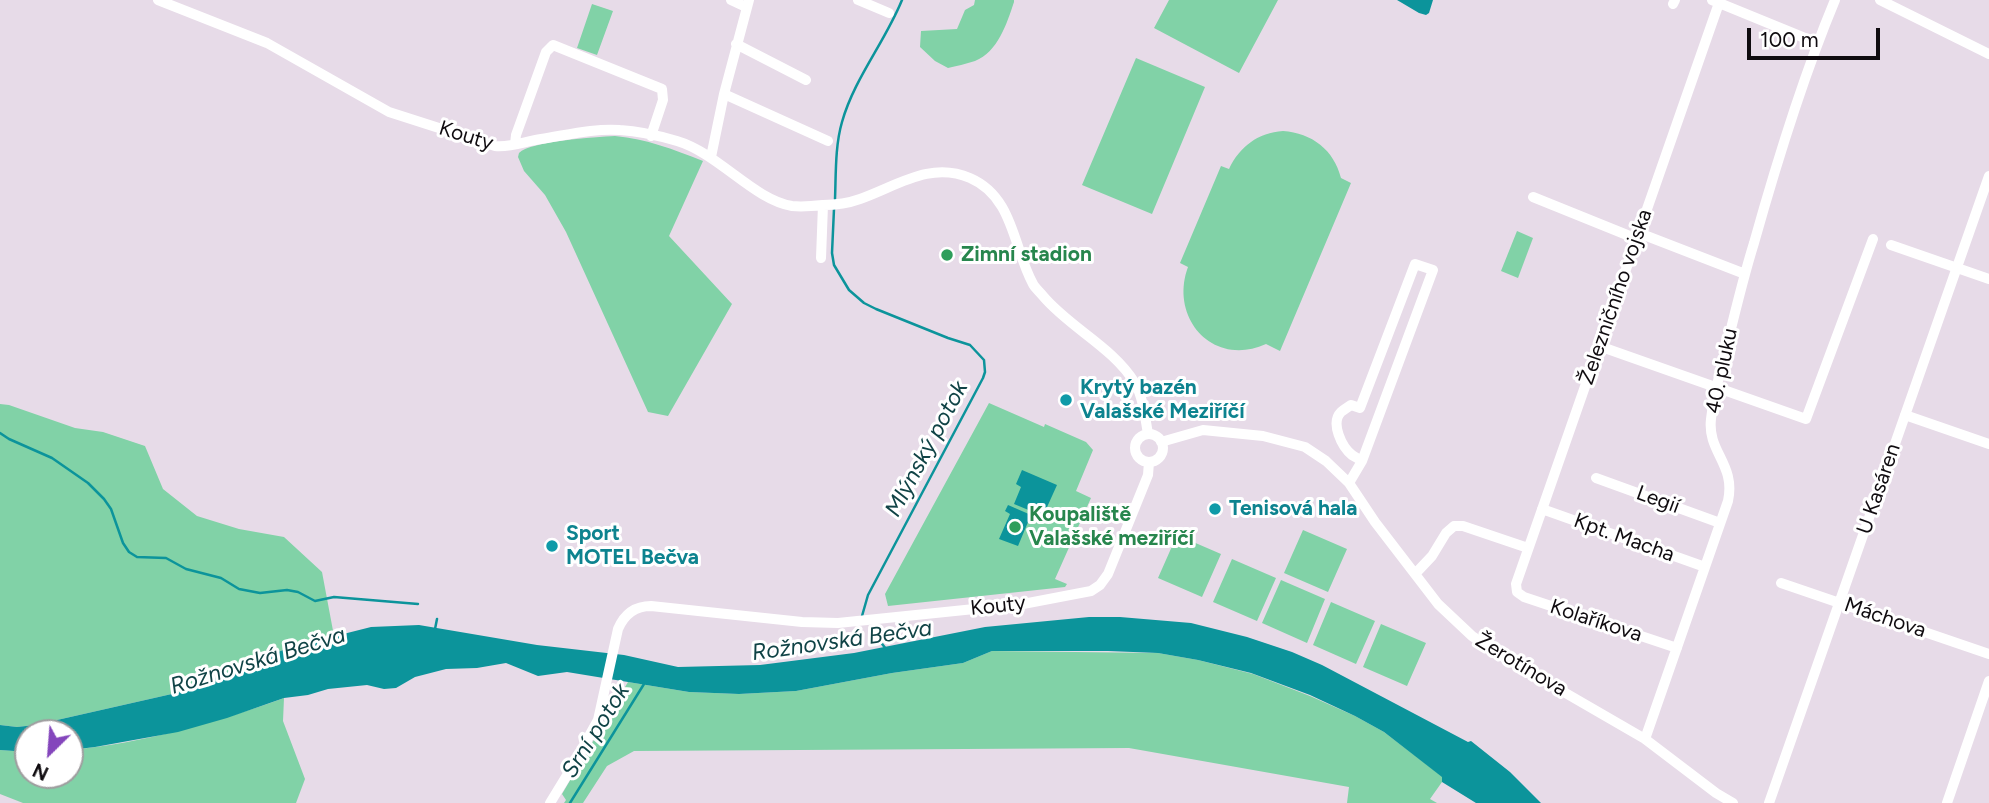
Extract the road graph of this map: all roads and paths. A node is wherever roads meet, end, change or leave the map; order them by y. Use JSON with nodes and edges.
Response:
{"nodes":[{"id":1,"x":158,"y":0,"type":"edge"},
{"id":2,"x":731,"y":0,"type":"edge"},
{"id":3,"x":858,"y":0,"type":"edge"},
{"id":4,"x":1835,"y":0,"type":"edge"},
{"id":5,"x":1880,"y":0,"type":"edge"},
{"id":6,"x":1716,"y":1,"type":"edge"},
{"id":7,"x":747,"y":3,"type":"edge"},
{"id":8,"x":889,"y":13,"type":"dead end"},
{"id":9,"x":1817,"y":43,"type":"junction"},
{"id":10,"x":736,"y":44,"type":"junction"},
{"id":11,"x":1989,"y":54,"type":"edge"},
{"id":12,"x":806,"y":80,"type":"dead end"},
{"id":13,"x":724,"y":94,"type":"junction"},
{"id":14,"x":651,"y":136,"type":"junction"},
{"id":15,"x":828,"y":141,"type":"dead end"},
{"id":16,"x":515,"y":144,"type":"junction"},
{"id":17,"x":711,"y":157,"type":"junction"},
{"id":18,"x":1989,"y":176,"type":"edge"},
{"id":19,"x":1534,"y":197,"type":"dead end"},
{"id":20,"x":823,"y":205,"type":"junction"},
{"id":21,"x":1638,"y":236,"type":"junction"},
{"id":22,"x":1873,"y":239,"type":"dead end"},
{"id":23,"x":1891,"y":245,"type":"dead end"},
{"id":24,"x":821,"y":258,"type":"dead end"},
{"id":25,"x":1957,"y":268,"type":"junction"},
{"id":26,"x":1745,"y":274,"type":"junction"},
{"id":27,"x":1989,"y":279,"type":"edge"},
{"id":28,"x":1599,"y":346,"type":"junction"},
{"id":29,"x":1716,"y":387,"type":"junction"},
{"id":30,"x":1360,"y":408,"type":"junction"},
{"id":31,"x":1905,"y":415,"type":"junction"},
{"id":32,"x":1376,"y":419,"type":"junction"},
{"id":33,"x":1149,"y":434,"type":"junction"},
{"id":34,"x":1161,"y":442,"type":"junction"},
{"id":35,"x":1989,"y":444,"type":"edge"},
{"id":36,"x":1149,"y":461,"type":"junction"},
{"id":37,"x":1362,"y":461,"type":"junction"},
{"id":38,"x":1596,"y":478,"type":"dead end"},
{"id":39,"x":1349,"y":483,"type":"junction"},
{"id":40,"x":1542,"y":509,"type":"junction"},
{"id":41,"x":1720,"y":523,"type":"junction"},
{"id":42,"x":1528,"y":548,"type":"junction"},
{"id":43,"x":1705,"y":567,"type":"junction"},
{"id":44,"x":1415,"y":574,"type":"junction"},
{"id":45,"x":1781,"y":583,"type":"dead end"},
{"id":46,"x":1517,"y":592,"type":"joint"},
{"id":47,"x":1839,"y":603,"type":"junction"},
{"id":48,"x":1677,"y":648,"type":"junction"},
{"id":49,"x":1989,"y":654,"type":"edge"},
{"id":50,"x":1989,"y":681,"type":"edge"},
{"id":51,"x":1645,"y":739,"type":"junction"},
{"id":52,"x":550,"y":803,"type":"edge"},
{"id":53,"x":1733,"y":803,"type":"edge"},
{"id":54,"x":1769,"y":803,"type":"edge"},
{"id":55,"x":1947,"y":803,"type":"edge"}],
"edges":[{"from":1,"to":16,"type":"street","name":"Kouty"},
{"from":2,"to":7,"type":"street"},
{"from":3,"to":8,"type":"street"},
{"from":4,"to":9,"type":"street","name":"40. pluku"},
{"from":5,"to":11,"type":"street"},
{"from":6,"to":9,"type":"street"},
{"from":6,"to":21,"type":"street","name":"Železničního vojska"},
{"from":7,"to":10,"type":"street"},
{"from":9,"to":26,"type":"street","name":"40. pluku"},
{"from":10,"to":12,"type":"street"},
{"from":10,"to":13,"type":"street"},
{"from":13,"to":15,"type":"street"},
{"from":13,"to":17,"type":"street"},
{"from":14,"to":16,"type":"street","name":"Kouty"},
{"from":14,"to":16,"type":"street"},
{"from":14,"to":17,"type":"street","name":"Kouty"},
{"from":17,"to":20,"type":"street","name":"Kouty"},
{"from":18,"to":25,"type":"street","name":"U Kasáren"},
{"from":19,"to":21,"type":"street"},
{"from":20,"to":24,"type":"street"},
{"from":20,"to":33,"type":"street","name":"Kouty"},
{"from":21,"to":26,"type":"street"},
{"from":21,"to":28,"type":"street","name":"Železničního vojska"},
{"from":22,"to":29,"type":"street"},
{"from":23,"to":25,"type":"street"},
{"from":25,"to":27,"type":"street"},
{"from":25,"to":31,"type":"street","name":"U Kasáren"},
{"from":26,"to":29,"type":"street","name":"40. pluku"},
{"from":28,"to":29,"type":"street"},
{"from":28,"to":40,"type":"street","name":"Železničního vojska"},
{"from":29,"to":41,"type":"street","name":"40. pluku"},
{"from":30,"to":32,"type":"street"},
{"from":30,"to":32,"type":"street"},
{"from":30,"to":37,"type":"street"},
{"from":31,"to":35,"type":"street"},
{"from":31,"to":47,"type":"street","name":"U Kasáren"},
{"from":32,"to":37,"type":"street"},
{"from":33,"to":34,"type":"street"},
{"from":33,"to":36,"type":"street"},
{"from":34,"to":36,"type":"street","name":"Kouty"},
{"from":34,"to":39,"type":"street","name":"Žerotínova"},
{"from":36,"to":52,"type":"street","name":"Kouty"},
{"from":37,"to":39,"type":"street"},
{"from":38,"to":41,"type":"street","name":"Legií"},
{"from":39,"to":44,"type":"street","name":"Žerotínova"},
{"from":40,"to":42,"type":"street","name":"Železničního vojska"},
{"from":40,"to":43,"type":"street","name":"Kpt. Macha"},
{"from":41,"to":43,"type":"street","name":"40. pluku"},
{"from":42,"to":44,"type":"street"},
{"from":42,"to":46,"type":"street","name":"Železničního vojska"},
{"from":43,"to":48,"type":"street","name":"40. pluku"},
{"from":44,"to":51,"type":"street","name":"Žerotínova"},
{"from":45,"to":47,"type":"street","name":"Máchova"},
{"from":46,"to":48,"type":"street","name":"Kolaříkova"},
{"from":47,"to":49,"type":"street","name":"Máchova"},
{"from":47,"to":54,"type":"street","name":"U Kasáren"},
{"from":48,"to":51,"type":"street","name":"40. pluku"},
{"from":50,"to":55,"type":"street"},
{"from":51,"to":53,"type":"street","name":"Žerotínova"}]}
